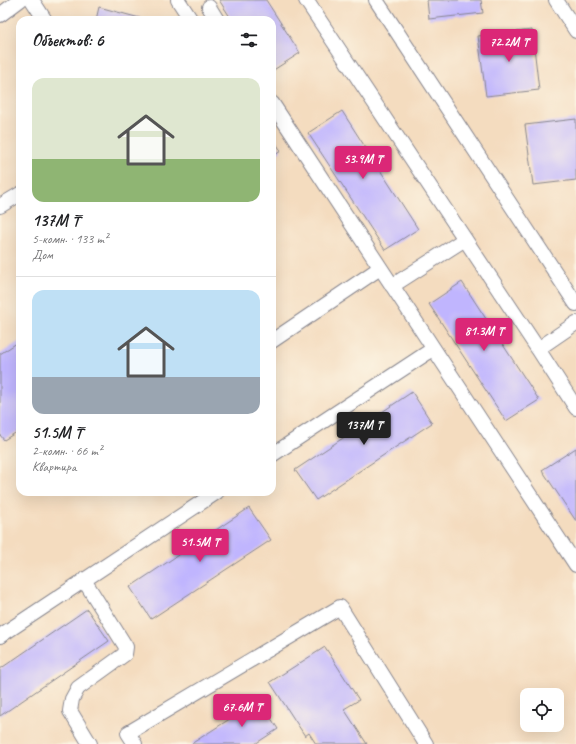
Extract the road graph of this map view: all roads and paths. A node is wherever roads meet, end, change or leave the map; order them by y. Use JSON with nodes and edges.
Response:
{"nodes":[{"id":1,"x":20,"y":0,"type":"edge"},
{"id":2,"x":32,"y":0,"type":"edge"},
{"id":3,"x":178,"y":0,"type":"edge"},
{"id":4,"x":306,"y":0,"type":"edge"},
{"id":5,"x":376,"y":0,"type":"edge"},
{"id":6,"x":556,"y":0,"type":"edge"},
{"id":7,"x":209,"y":7,"type":"dead end"},
{"id":8,"x":0,"y":15,"type":"edge"},
{"id":9,"x":42,"y":16,"type":"edge"},
{"id":10,"x":188,"y":16,"type":"edge"},
{"id":11,"x":215,"y":16,"type":"edge"},
{"id":12,"x":576,"y":31,"type":"edge"},
{"id":13,"x":276,"y":109,"type":"edge"},
{"id":14,"x":16,"y":196,"type":"edge"},
{"id":15,"x":0,"y":206,"type":"edge"},
{"id":16,"x":465,"y":239,"type":"junction"},
{"id":17,"x":380,"y":268,"type":"junction"},
{"id":18,"x":392,"y":286,"type":"junction"},
{"id":19,"x":576,"y":304,"type":"edge"},
{"id":20,"x":576,"y":323,"type":"edge"},
{"id":21,"x":276,"y":337,"type":"edge"},
{"id":22,"x":433,"y":349,"type":"junction"},
{"id":23,"x":538,"y":349,"type":"junction"},
{"id":24,"x":576,"y":408,"type":"edge"},
{"id":25,"x":276,"y":452,"type":"edge"},
{"id":26,"x":211,"y":496,"type":"edge"},
{"id":27,"x":576,"y":565,"type":"edge"},
{"id":28,"x":84,"y":580,"type":"junction"},
{"id":29,"x":0,"y":636,"type":"edge"},
{"id":30,"x":90,"y":744,"type":"edge"},
{"id":31,"x":135,"y":744,"type":"edge"},
{"id":32,"x":426,"y":744,"type":"edge"}],
"edges":[{"from":1,"to":8,"type":"street"},
{"from":2,"to":9,"type":"street"},
{"from":3,"to":10,"type":"street"},
{"from":4,"to":16,"type":"street"},
{"from":5,"to":19,"type":"street"},
{"from":6,"to":12,"type":"street"},
{"from":7,"to":11,"type":"street"},
{"from":13,"to":17,"type":"street"},
{"from":14,"to":15,"type":"street"},
{"from":16,"to":18,"type":"street"},
{"from":16,"to":23,"type":"street"},
{"from":17,"to":18,"type":"street"},
{"from":17,"to":21,"type":"street"},
{"from":18,"to":22,"type":"street"},
{"from":20,"to":23,"type":"street"},
{"from":22,"to":25,"type":"street"},
{"from":22,"to":27,"type":"street"},
{"from":23,"to":24,"type":"street"},
{"from":26,"to":28,"type":"street"},
{"from":28,"to":29,"type":"street"},
{"from":28,"to":30,"type":"street"},
{"from":31,"to":32,"type":"street"}]}
